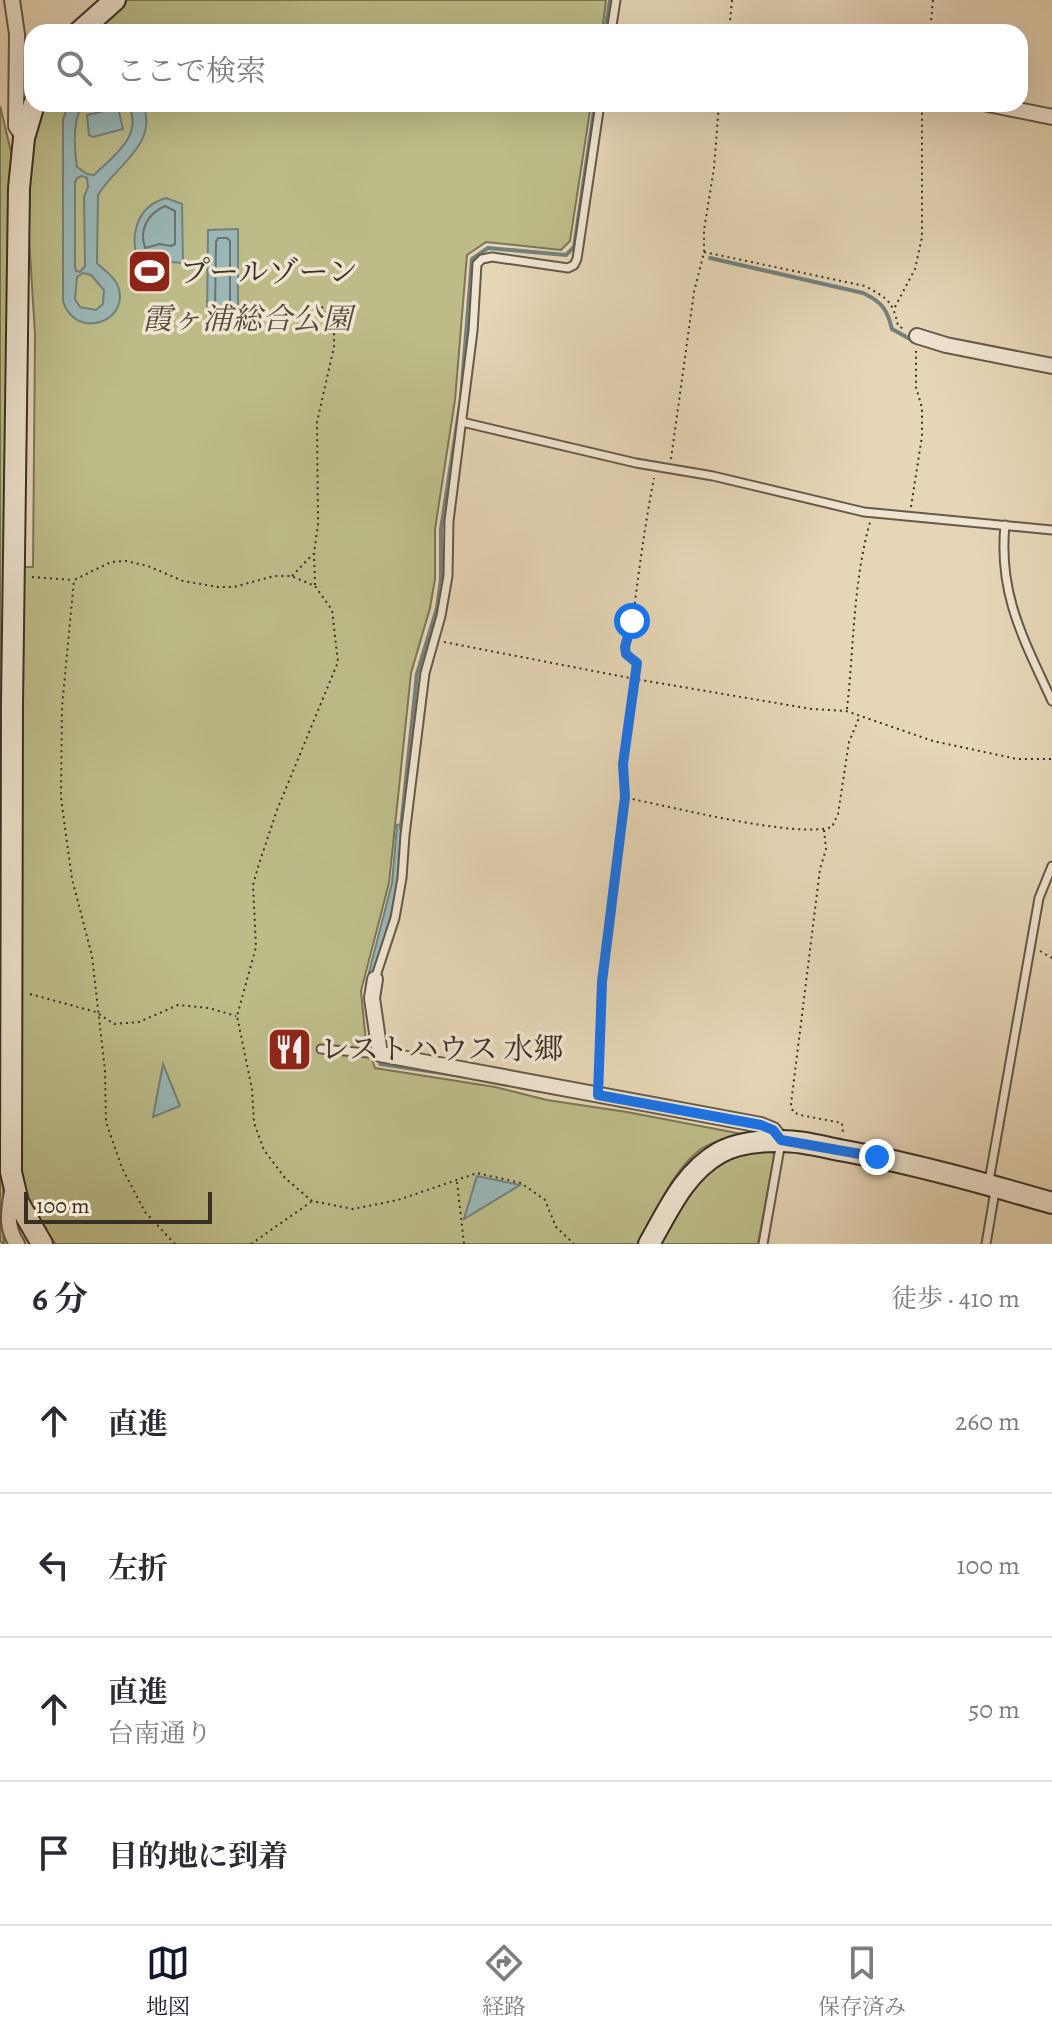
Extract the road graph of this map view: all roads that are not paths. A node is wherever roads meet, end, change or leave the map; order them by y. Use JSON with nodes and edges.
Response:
{"nodes":[{"id":1,"x":12,"y":0,"type":"edge"},
{"id":2,"x":115,"y":0,"type":"edge"},
{"id":3,"x":616,"y":0,"type":"edge"},
{"id":4,"x":88,"y":24,"type":"edge"},
{"id":5,"x":612,"y":24,"type":"edge"},
{"id":6,"x":16,"y":92,"type":"junction"},
{"id":7,"x":24,"y":94,"type":"edge"},
{"id":8,"x":32,"y":112,"type":"edge"},
{"id":9,"x":599,"y":112,"type":"edge"},
{"id":10,"x":1027,"y":112,"type":"edge"},
{"id":11,"x":1052,"y":117,"type":"edge"},
{"id":12,"x":24,"y":138,"type":"junction"},
{"id":13,"x":917,"y":336,"type":"road end"},
{"id":14,"x":1052,"y":366,"type":"edge"},
{"id":15,"x":462,"y":422,"type":"junction"},
{"id":16,"x":1005,"y":525,"type":"junction"},
{"id":17,"x":1052,"y":530,"type":"edge"},
{"id":18,"x":1052,"y":701,"type":"edge"},
{"id":19,"x":1052,"y":866,"type":"edge"},
{"id":20,"x":375,"y":979,"type":"joint"},
{"id":21,"x":321,"y":1049,"type":"dead end"},
{"id":22,"x":380,"y":1054,"type":"junction"},
{"id":23,"x":781,"y":1140,"type":"junction"},
{"id":24,"x":12,"y":1185,"type":"junction"},
{"id":25,"x":992,"y":1185,"type":"junction"},
{"id":26,"x":1052,"y":1203,"type":"edge"},
{"id":27,"x":17,"y":1244,"type":"edge"},
{"id":28,"x":42,"y":1244,"type":"edge"},
{"id":29,"x":649,"y":1244,"type":"edge"},
{"id":30,"x":763,"y":1244,"type":"edge"},
{"id":31,"x":986,"y":1244,"type":"edge"}],
"edges":[{"from":1,"to":6,"type":"street"},
{"from":2,"to":4,"type":"street"},
{"from":3,"to":5,"type":"lane"},
{"from":6,"to":7,"type":"street"},
{"from":6,"to":12,"type":"street"},
{"from":8,"to":12,"type":"street"},
{"from":9,"to":15,"type":"lane"},
{"from":10,"to":11,"type":"street"},
{"from":12,"to":24,"type":"street"},
{"from":13,"to":14,"type":"street"},
{"from":15,"to":16,"type":"lane"},
{"from":15,"to":20,"type":"lane"},
{"from":16,"to":17,"type":"lane"},
{"from":16,"to":18,"type":"lane"},
{"from":19,"to":25,"type":"lane"},
{"from":20,"to":22,"type":"street"},
{"from":21,"to":22,"type":"lane"},
{"from":22,"to":23,"type":"street"},
{"from":23,"to":25,"type":"street"},
{"from":23,"to":29,"type":"street"},
{"from":23,"to":30,"type":"lane"},
{"from":24,"to":27,"type":"street"},
{"from":24,"to":28,"type":"street"},
{"from":25,"to":26,"type":"street"},
{"from":25,"to":31,"type":"lane"}]}
